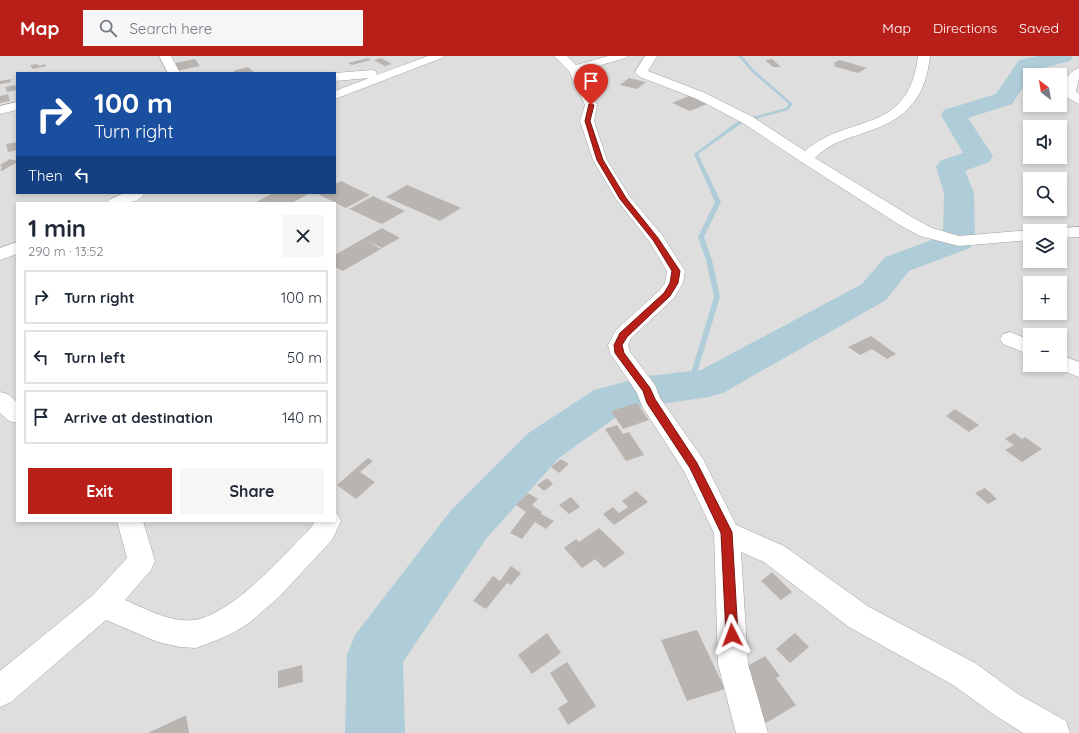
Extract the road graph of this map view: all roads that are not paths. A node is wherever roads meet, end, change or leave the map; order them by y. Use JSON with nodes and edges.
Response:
{"nodes":[{"id":1,"x":165,"y":56,"type":"edge"},
{"id":2,"x":438,"y":56,"type":"edge"},
{"id":3,"x":621,"y":56,"type":"edge"},
{"id":4,"x":651,"y":56,"type":"edge"},
{"id":5,"x":924,"y":56,"type":"edge"},
{"id":6,"x":567,"y":62,"type":"edge"},
{"id":7,"x":173,"y":72,"type":"edge"},
{"id":8,"x":1079,"y":72,"type":"edge"},
{"id":9,"x":392,"y":73,"type":"junction"},
{"id":10,"x":336,"y":77,"type":"edge"},
{"id":11,"x":336,"y":96,"type":"edge"},
{"id":12,"x":1079,"y":100,"type":"edge"},
{"id":13,"x":16,"y":106,"type":"edge"},
{"id":14,"x":0,"y":110,"type":"edge"},
{"id":15,"x":805,"y":158,"type":"junction"},
{"id":16,"x":135,"y":194,"type":"edge"},
{"id":17,"x":117,"y":202,"type":"edge"},
{"id":18,"x":1079,"y":232,"type":"edge"},
{"id":19,"x":1067,"y":233,"type":"edge"},
{"id":20,"x":1023,"y":236,"type":"edge"},
{"id":21,"x":16,"y":247,"type":"edge"},
{"id":22,"x":0,"y":255,"type":"edge"},
{"id":23,"x":1010,"y":339,"type":"dead end"},
{"id":24,"x":1023,"y":345,"type":"edge"},
{"id":25,"x":1067,"y":365,"type":"edge"},
{"id":26,"x":1079,"y":370,"type":"edge"},
{"id":27,"x":0,"y":400,"type":"edge"},
{"id":28,"x":16,"y":414,"type":"edge"},
{"id":29,"x":130,"y":522,"type":"edge"},
{"id":30,"x":328,"y":522,"type":"edge"},
{"id":31,"x":727,"y":532,"type":"junction"},
{"id":32,"x":103,"y":604,"type":"junction"},
{"id":33,"x":0,"y":690,"type":"edge"},
{"id":34,"x":752,"y":733,"type":"edge"},
{"id":35,"x":1054,"y":733,"type":"edge"}],
"edges":[{"from":1,"to":7,"type":"street"},
{"from":2,"to":9,"type":"street"},
{"from":3,"to":6,"type":"street"},
{"from":4,"to":15,"type":"street"},
{"from":5,"to":15,"type":"street"},
{"from":6,"to":31,"type":"street"},
{"from":8,"to":12,"type":"street"},
{"from":9,"to":10,"type":"street"},
{"from":9,"to":11,"type":"street"},
{"from":13,"to":14,"type":"street"},
{"from":15,"to":20,"type":"street"},
{"from":16,"to":17,"type":"street"},
{"from":18,"to":19,"type":"street"},
{"from":21,"to":22,"type":"street"},
{"from":23,"to":24,"type":"street"},
{"from":25,"to":26,"type":"street"},
{"from":27,"to":28,"type":"street"},
{"from":29,"to":32,"type":"street"},
{"from":30,"to":32,"type":"street"},
{"from":31,"to":34,"type":"street"},
{"from":31,"to":35,"type":"street"},
{"from":32,"to":33,"type":"street"}]}
